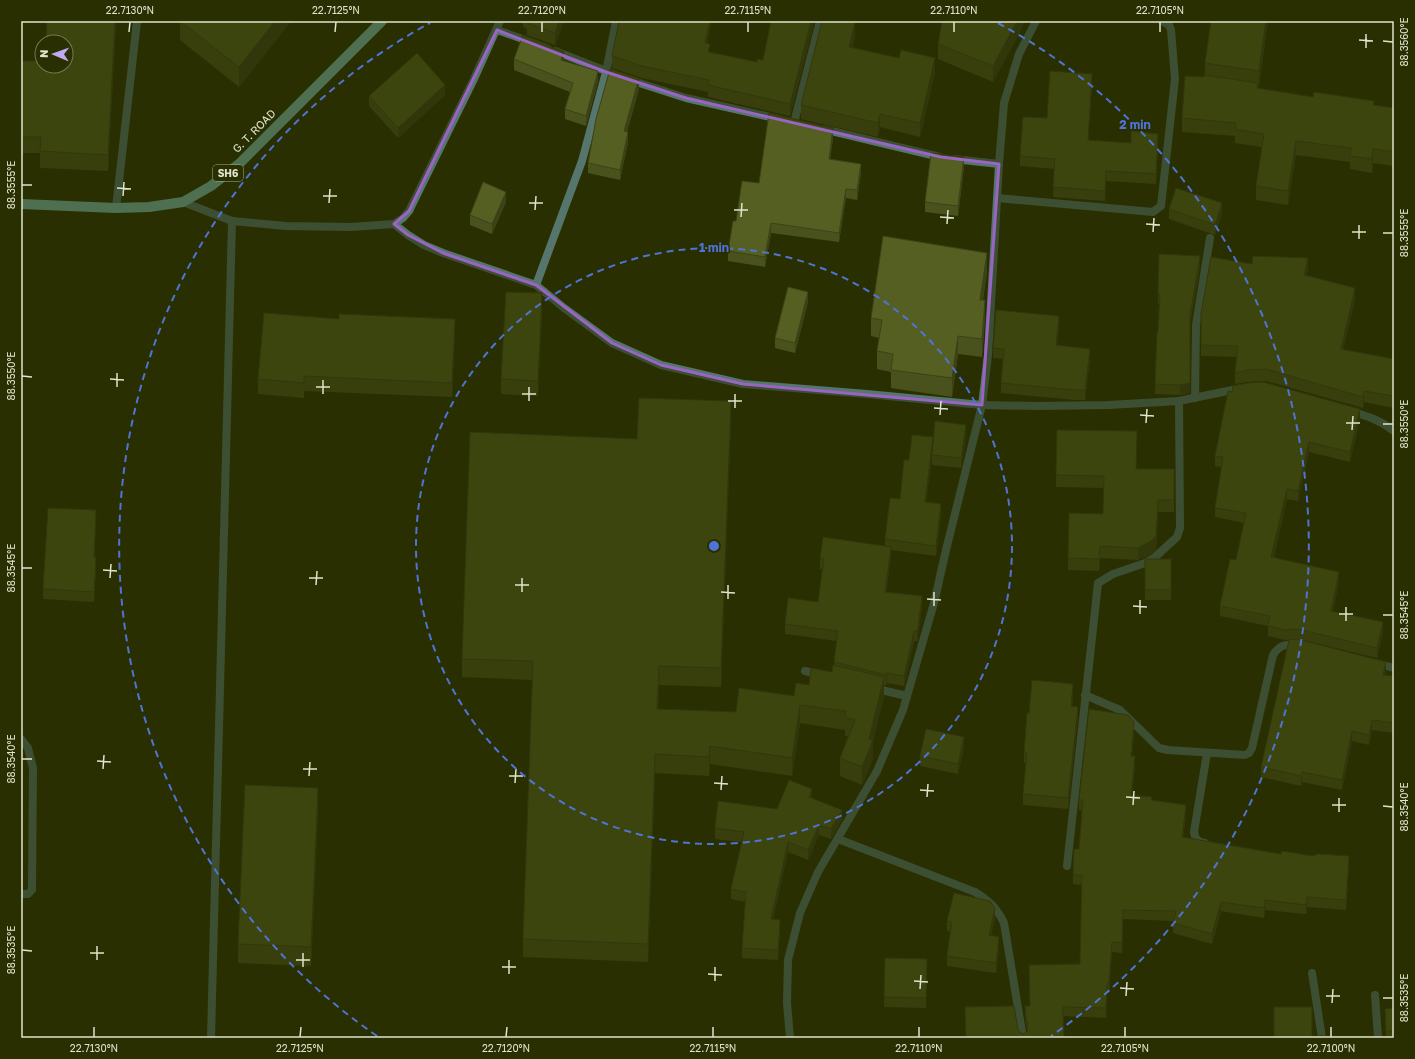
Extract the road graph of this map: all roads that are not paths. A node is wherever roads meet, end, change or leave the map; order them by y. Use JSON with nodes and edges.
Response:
{"nodes":[{"id":1,"x":136,"y":21,"type":"edge"},
{"id":2,"x":382,"y":21,"type":"edge"},
{"id":3,"x":500,"y":21,"type":"edge"},
{"id":4,"x":616,"y":21,"type":"edge"},
{"id":5,"x":820,"y":21,"type":"edge"},
{"id":6,"x":1036,"y":21,"type":"edge"},
{"id":7,"x":1162,"y":21,"type":"edge"},
{"id":8,"x":497,"y":30,"type":"junction"},
{"id":9,"x":606,"y":72,"type":"junction"},
{"id":10,"x":818,"y":128,"type":"edge"},
{"id":11,"x":999,"y":164,"type":"junction"},
{"id":12,"x":997,"y":198,"type":"junction"},
{"id":13,"x":183,"y":202,"type":"junction"},
{"id":14,"x":21,"y":204,"type":"edge"},
{"id":15,"x":116,"y":208,"type":"junction"},
{"id":16,"x":232,"y":221,"type":"junction"},
{"id":17,"x":394,"y":224,"type":"junction"},
{"id":18,"x":1210,"y":238,"type":"dead end"},
{"id":19,"x":536,"y":284,"type":"junction"},
{"id":20,"x":1247,"y":387,"type":"edge"},
{"id":21,"x":1196,"y":398,"type":"junction"},
{"id":22,"x":1179,"y":401,"type":"junction"},
{"id":23,"x":982,"y":405,"type":"junction"},
{"id":24,"x":1344,"y":409,"type":"edge"},
{"id":25,"x":1394,"y":431,"type":"edge"},
{"id":26,"x":1305,"y":646,"type":"edge"},
{"id":27,"x":1366,"y":660,"type":"edge"},
{"id":28,"x":1394,"y":668,"type":"edge"},
{"id":29,"x":805,"y":672,"type":"dead end"},
{"id":30,"x":827,"y":677,"type":"edge"},
{"id":31,"x":864,"y":686,"type":"edge"},
{"id":32,"x":1085,"y":695,"type":"junction"},
{"id":33,"x":907,"y":696,"type":"junction"},
{"id":34,"x":21,"y":739,"type":"edge"},
{"id":35,"x":1207,"y":753,"type":"junction"},
{"id":36,"x":838,"y":839,"type":"junction"},
{"id":37,"x":1217,"y":845,"type":"edge"},
{"id":38,"x":1067,"y":866,"type":"dead end"},
{"id":39,"x":21,"y":894,"type":"edge"},
{"id":40,"x":1312,"y":973,"type":"dead end"},
{"id":41,"x":1375,"y":995,"type":"dead end"},
{"id":42,"x":211,"y":1038,"type":"edge"},
{"id":43,"x":790,"y":1038,"type":"edge"},
{"id":44,"x":1023,"y":1038,"type":"edge"},
{"id":45,"x":1322,"y":1038,"type":"edge"},
{"id":46,"x":1378,"y":1038,"type":"edge"}],
"edges":[{"from":1,"to":15,"type":"street"},
{"from":2,"to":13,"type":"main road","name":"G. T. ROAD","number":"SH6"},
{"from":3,"to":8,"type":"street"},
{"from":4,"to":9,"type":"street"},
{"from":5,"to":9,"type":"street"},
{"from":6,"to":11,"type":"street"},
{"from":7,"to":12,"type":"street"},
{"from":8,"to":9,"type":"street"},
{"from":8,"to":17,"type":"street"},
{"from":9,"to":19,"type":"street"},
{"from":10,"to":11,"type":"street"},
{"from":11,"to":12,"type":"street"},
{"from":12,"to":23,"type":"street"},
{"from":13,"to":15,"type":"main road","name":"G. T. ROAD","number":"SH6"},
{"from":13,"to":16,"type":"street"},
{"from":14,"to":15,"type":"main road","name":"G. T. ROAD","number":"SH6"},
{"from":16,"to":17,"type":"street"},
{"from":16,"to":42,"type":"street"},
{"from":17,"to":19,"type":"street"},
{"from":18,"to":21,"type":"street"},
{"from":19,"to":23,"type":"street"},
{"from":20,"to":21,"type":"street"},
{"from":21,"to":22,"type":"street"},
{"from":22,"to":23,"type":"street"},
{"from":22,"to":32,"type":"street"},
{"from":23,"to":33,"type":"street"},
{"from":24,"to":25,"type":"street"},
{"from":26,"to":35,"type":"street"},
{"from":27,"to":28,"type":"street"},
{"from":29,"to":30,"type":"street"},
{"from":31,"to":33,"type":"street"},
{"from":32,"to":35,"type":"street"},
{"from":32,"to":38,"type":"street"},
{"from":33,"to":36,"type":"street"},
{"from":34,"to":39,"type":"street"},
{"from":35,"to":37,"type":"street"},
{"from":36,"to":43,"type":"street"},
{"from":36,"to":44,"type":"street"},
{"from":40,"to":45,"type":"street"},
{"from":41,"to":46,"type":"street"}]}
